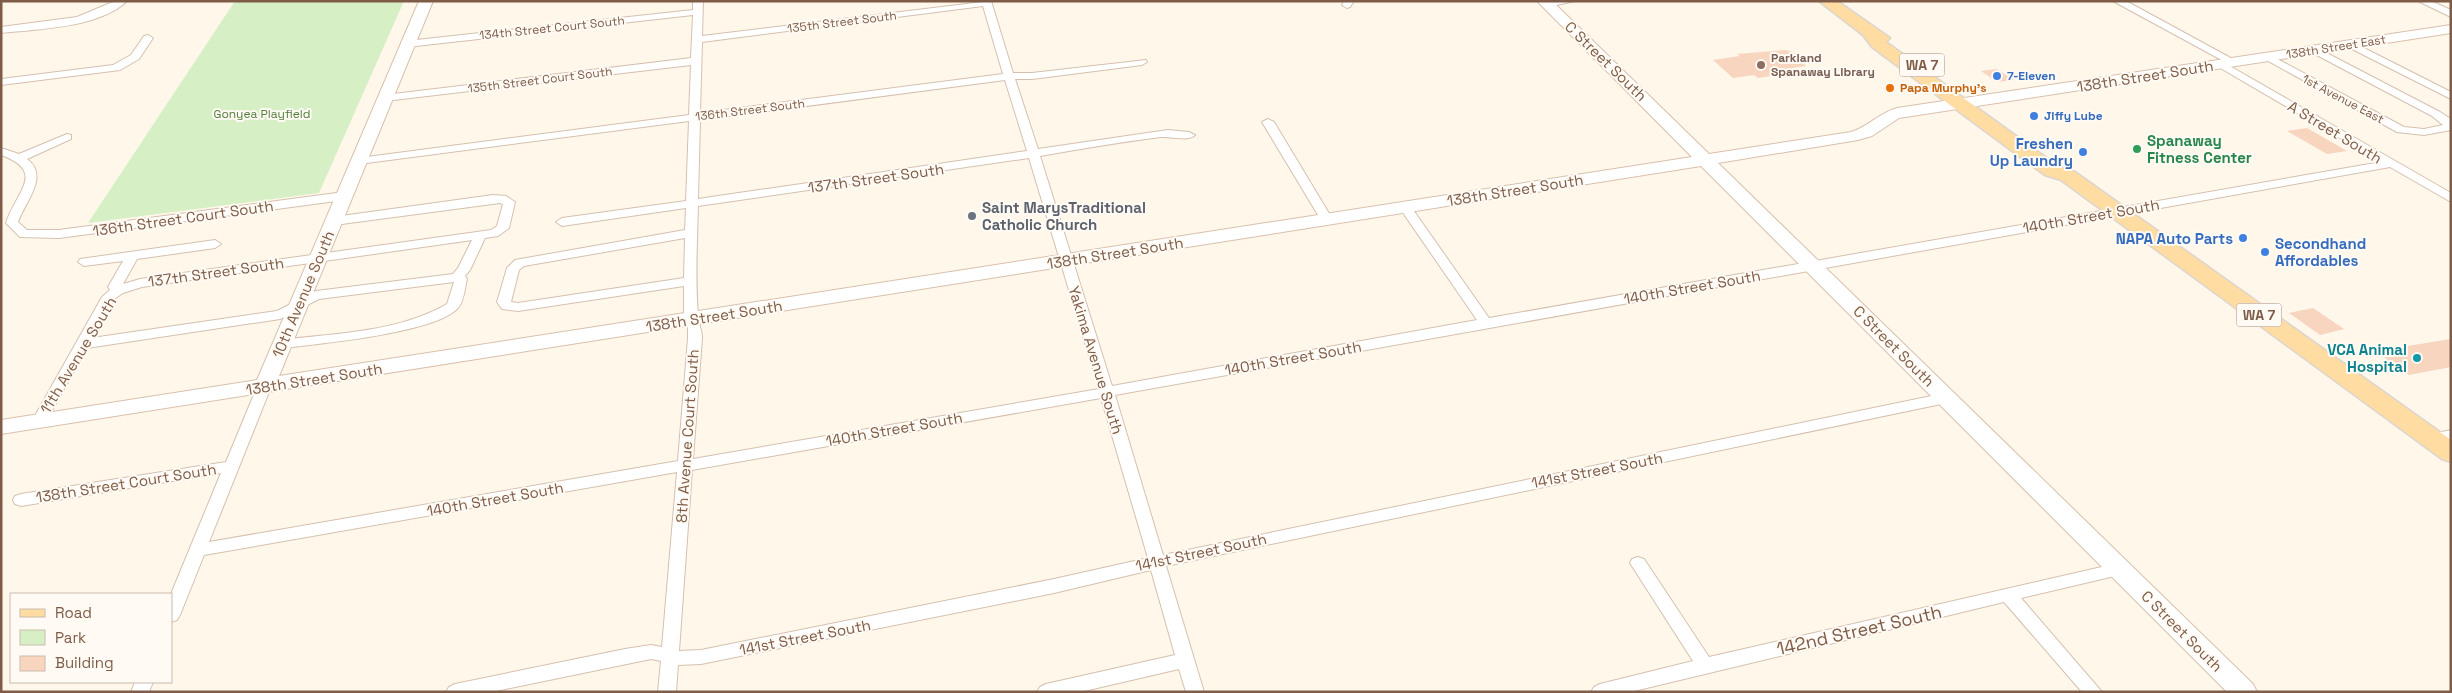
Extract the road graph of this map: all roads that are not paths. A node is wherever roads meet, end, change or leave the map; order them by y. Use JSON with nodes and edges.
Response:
{"nodes":[{"id":1,"x":122,"y":1,"type":"edge"},
{"id":2,"x":426,"y":1,"type":"edge"},
{"id":3,"x":1570,"y":1,"type":"edge"},
{"id":4,"x":1827,"y":1,"type":"edge"},
{"id":5,"x":2118,"y":1,"type":"edge"},
{"id":6,"x":2423,"y":1,"type":"edge"},
{"id":7,"x":987,"y":2,"type":"edge"},
{"id":8,"x":1545,"y":3,"type":"edge"},
{"id":9,"x":697,"y":6,"type":"edge"},
{"id":10,"x":2451,"y":14,"type":"edge"},
{"id":11,"x":2451,"y":29,"type":"edge"},
{"id":12,"x":1,"y":30,"type":"edge"},
{"id":13,"x":148,"y":38,"type":"dead end"},
{"id":14,"x":696,"y":40,"type":"junction"},
{"id":15,"x":408,"y":44,"type":"junction"},
{"id":16,"x":2352,"y":44,"type":"junction"},
{"id":17,"x":2315,"y":50,"type":"junction"},
{"id":18,"x":2266,"y":57,"type":"junction"},
{"id":19,"x":695,"y":61,"type":"junction"},
{"id":20,"x":1142,"y":62,"type":"dead end"},
{"id":21,"x":2227,"y":63,"type":"junction"},
{"id":22,"x":1010,"y":76,"type":"junction"},
{"id":23,"x":1,"y":82,"type":"edge"},
{"id":24,"x":2451,"y":96,"type":"edge"},
{"id":25,"x":385,"y":98,"type":"junction"},
{"id":26,"x":1966,"y":103,"type":"junction"},
{"id":27,"x":694,"y":117,"type":"junction"},
{"id":28,"x":1268,"y":122,"type":"dead end"},
{"id":29,"x":1189,"y":135,"type":"dead end"},
{"id":30,"x":67,"y":137,"type":"dead end"},
{"id":31,"x":1,"y":152,"type":"edge"},
{"id":32,"x":1033,"y":154,"type":"junction"},
{"id":33,"x":16,"y":157,"type":"junction"},
{"id":34,"x":1708,"y":160,"type":"junction"},
{"id":35,"x":359,"y":161,"type":"junction"},
{"id":36,"x":2388,"y":164,"type":"junction"},
{"id":37,"x":344,"y":196,"type":"junction"},
{"id":38,"x":2451,"y":198,"type":"edge"},
{"id":39,"x":691,"y":204,"type":"junction"},
{"id":40,"x":1406,"y":208,"type":"junction"},
{"id":41,"x":2116,"y":212,"type":"junction"},
{"id":42,"x":1327,"y":220,"type":"junction"},
{"id":43,"x":334,"y":221,"type":"junction"},
{"id":44,"x":562,"y":222,"type":"dead end"},
{"id":45,"x":23,"y":232,"type":"joint"},
{"id":46,"x":691,"y":234,"type":"junction"},
{"id":47,"x":480,"y":236,"type":"junction"},
{"id":48,"x":215,"y":244,"type":"dead end"},
{"id":49,"x":132,"y":256,"type":"junction"},
{"id":50,"x":318,"y":258,"type":"junction"},
{"id":51,"x":1066,"y":260,"type":"junction"},
{"id":52,"x":84,"y":262,"type":"dead end"},
{"id":53,"x":1813,"y":265,"type":"junction"},
{"id":54,"x":457,"y":277,"type":"junction"},
{"id":55,"x":690,"y":281,"type":"junction"},
{"id":56,"x":118,"y":290,"type":"junction"},
{"id":57,"x":300,"y":304,"type":"junction"},
{"id":58,"x":691,"y":319,"type":"junction"},
{"id":59,"x":1486,"y":323,"type":"junction"},
{"id":60,"x":84,"y":344,"type":"junction"},
{"id":61,"x":283,"y":344,"type":"junction"},
{"id":62,"x":264,"y":387,"type":"junction"},
{"id":63,"x":1106,"y":392,"type":"junction"},
{"id":64,"x":1946,"y":398,"type":"junction"},
{"id":65,"x":39,"y":421,"type":"junction"},
{"id":66,"x":1,"y":427,"type":"edge"},
{"id":67,"x":2442,"y":437,"type":"edge"},
{"id":68,"x":2451,"y":453,"type":"edge"},
{"id":69,"x":232,"y":466,"type":"junction"},
{"id":70,"x":685,"y":466,"type":"junction"},
{"id":71,"x":21,"y":500,"type":"dead end"},
{"id":72,"x":198,"y":550,"type":"junction"},
{"id":73,"x":1155,"y":561,"type":"junction"},
{"id":74,"x":1638,"y":563,"type":"dead end"},
{"id":75,"x":2118,"y":569,"type":"junction"},
{"id":76,"x":2008,"y":595,"type":"junction"},
{"id":77,"x":172,"y":613,"type":"edge"},
{"id":78,"x":669,"y":655,"type":"junction"},
{"id":79,"x":1186,"y":660,"type":"junction"},
{"id":80,"x":1705,"y":665,"type":"junction"},
{"id":81,"x":455,"y":692,"type":"edge"},
{"id":82,"x":667,"y":692,"type":"edge"},
{"id":83,"x":1046,"y":692,"type":"edge"},
{"id":84,"x":1195,"y":692,"type":"edge"},
{"id":85,"x":1600,"y":692,"type":"edge"},
{"id":86,"x":2093,"y":692,"type":"edge"},
{"id":87,"x":2244,"y":692,"type":"edge"}],
"edges":[{"from":1,"to":12,"type":"street"},
{"from":2,"to":15,"type":"street","name":"10th Avenue South"},
{"from":3,"to":8,"type":"street"},
{"from":4,"to":26,"type":"main road","number":"WA 7"},
{"from":5,"to":21,"type":"street","name":"A Street South"},
{"from":6,"to":10,"type":"street"},
{"from":7,"to":14,"type":"street","name":"135th Street South"},
{"from":7,"to":22,"type":"street","name":"Yakima Avenue South"},
{"from":8,"to":34,"type":"street","name":"C Street South"},
{"from":9,"to":14,"type":"street","name":"8th Avenue Court South"},
{"from":9,"to":15,"type":"street","name":"134th Street Court South"},
{"from":11,"to":16,"type":"street","name":"138th Street East"},
{"from":13,"to":23,"type":"street"},
{"from":14,"to":19,"type":"street","name":"8th Avenue Court South"},
{"from":15,"to":25,"type":"street","name":"10th Avenue South"},
{"from":16,"to":17,"type":"street","name":"138th Street East"},
{"from":16,"to":24,"type":"street"},
{"from":17,"to":18,"type":"street","name":"138th Street East"},
{"from":17,"to":18,"type":"street","name":"1st Avenue East"},
{"from":18,"to":21,"type":"street","name":"138th Street East"},
{"from":19,"to":25,"type":"street","name":"135th Street Court South"},
{"from":19,"to":27,"type":"street","name":"8th Avenue Court South"},
{"from":20,"to":22,"type":"street","name":"136th Street South"},
{"from":21,"to":26,"type":"street","name":"138th Street South"},
{"from":21,"to":36,"type":"street","name":"A Street South"},
{"from":22,"to":27,"type":"street","name":"136th Street South"},
{"from":22,"to":32,"type":"street","name":"Yakima Avenue South"},
{"from":25,"to":35,"type":"street","name":"10th Avenue South"},
{"from":26,"to":34,"type":"street","name":"138th Street South"},
{"from":26,"to":41,"type":"main road","number":"WA 7"},
{"from":27,"to":35,"type":"street","name":"136th Street South"},
{"from":27,"to":39,"type":"street","name":"8th Avenue Court South"},
{"from":28,"to":42,"type":"street"},
{"from":29,"to":32,"type":"street","name":"137th Street South"},
{"from":30,"to":33,"type":"street"},
{"from":31,"to":33,"type":"street"},
{"from":32,"to":39,"type":"street","name":"137th Street South"},
{"from":32,"to":51,"type":"street","name":"Yakima Avenue South"},
{"from":33,"to":45,"type":"street"},
{"from":34,"to":40,"type":"street","name":"138th Street South"},
{"from":34,"to":53,"type":"street","name":"C Street South"},
{"from":35,"to":37,"type":"street","name":"10th Avenue South"},
{"from":36,"to":38,"type":"street","name":"A Street South"},
{"from":36,"to":41,"type":"street","name":"140th Street South"},
{"from":37,"to":43,"type":"street","name":"10th Avenue South"},
{"from":37,"to":45,"type":"street","name":"136th Street Court South"},
{"from":39,"to":44,"type":"street","name":"137th Street South"},
{"from":39,"to":46,"type":"street","name":"8th Avenue Court South"},
{"from":40,"to":42,"type":"street","name":"138th Street South"},
{"from":40,"to":59,"type":"street"},
{"from":41,"to":53,"type":"street","name":"140th Street South"},
{"from":41,"to":67,"type":"main road","number":"WA 7"},
{"from":42,"to":51,"type":"street","name":"138th Street South"},
{"from":43,"to":47,"type":"street","name":"137th Street South"},
{"from":43,"to":50,"type":"street","name":"10th Avenue South"},
{"from":46,"to":55,"type":"street","name":"8th Avenue Court South"},
{"from":46,"to":55,"type":"street"},
{"from":47,"to":50,"type":"street","name":"137th Street South"},
{"from":47,"to":54,"type":"street"},
{"from":48,"to":49,"type":"street"},
{"from":49,"to":52,"type":"street"},
{"from":49,"to":56,"type":"street"},
{"from":50,"to":56,"type":"street","name":"137th Street South"},
{"from":50,"to":57,"type":"street","name":"10th Avenue South"},
{"from":51,"to":58,"type":"street","name":"138th Street South"},
{"from":51,"to":63,"type":"street","name":"Yakima Avenue South"},
{"from":53,"to":59,"type":"street","name":"140th Street South"},
{"from":53,"to":64,"type":"street","name":"C Street South"},
{"from":54,"to":57,"type":"street"},
{"from":54,"to":61,"type":"street"},
{"from":55,"to":58,"type":"street","name":"8th Avenue Court South"},
{"from":56,"to":60,"type":"street","name":"11th Avenue South"},
{"from":57,"to":60,"type":"street"},
{"from":57,"to":61,"type":"street","name":"10th Avenue South"},
{"from":58,"to":62,"type":"street","name":"138th Street South"},
{"from":58,"to":70,"type":"street","name":"8th Avenue Court South"},
{"from":59,"to":63,"type":"street","name":"140th Street South"},
{"from":60,"to":65,"type":"street","name":"11th Avenue South"},
{"from":61,"to":62,"type":"street","name":"10th Avenue South"},
{"from":62,"to":65,"type":"street","name":"138th Street South"},
{"from":62,"to":69,"type":"street","name":"10th Avenue South"},
{"from":63,"to":70,"type":"street","name":"140th Street South"},
{"from":63,"to":73,"type":"street","name":"Yakima Avenue South"},
{"from":64,"to":73,"type":"street","name":"141st Street South"},
{"from":64,"to":75,"type":"street","name":"C Street South"},
{"from":65,"to":66,"type":"street","name":"138th Street South"},
{"from":67,"to":68,"type":"main road","number":"WA 7"},
{"from":69,"to":71,"type":"street","name":"138th Street Court South"},
{"from":69,"to":72,"type":"street","name":"10th Avenue South"},
{"from":70,"to":72,"type":"street","name":"140th Street South"},
{"from":70,"to":78,"type":"street","name":"8th Avenue Court South"},
{"from":72,"to":77,"type":"street","name":"10th Avenue South"},
{"from":73,"to":78,"type":"street","name":"141st Street South"},
{"from":73,"to":79,"type":"street","name":"Yakima Avenue South"},
{"from":74,"to":80,"type":"street"},
{"from":75,"to":76,"type":"street","name":"142nd Street South"},
{"from":75,"to":87,"type":"street","name":"C Street South"},
{"from":76,"to":80,"type":"street","name":"142nd Street South"},
{"from":76,"to":86,"type":"street"},
{"from":78,"to":81,"type":"street","name":"141st Street South"},
{"from":78,"to":82,"type":"street","name":"8th Avenue Court South"},
{"from":79,"to":83,"type":"street"},
{"from":79,"to":84,"type":"street","name":"Yakima Avenue South"},
{"from":80,"to":85,"type":"street","name":"142nd Street South"}]}
